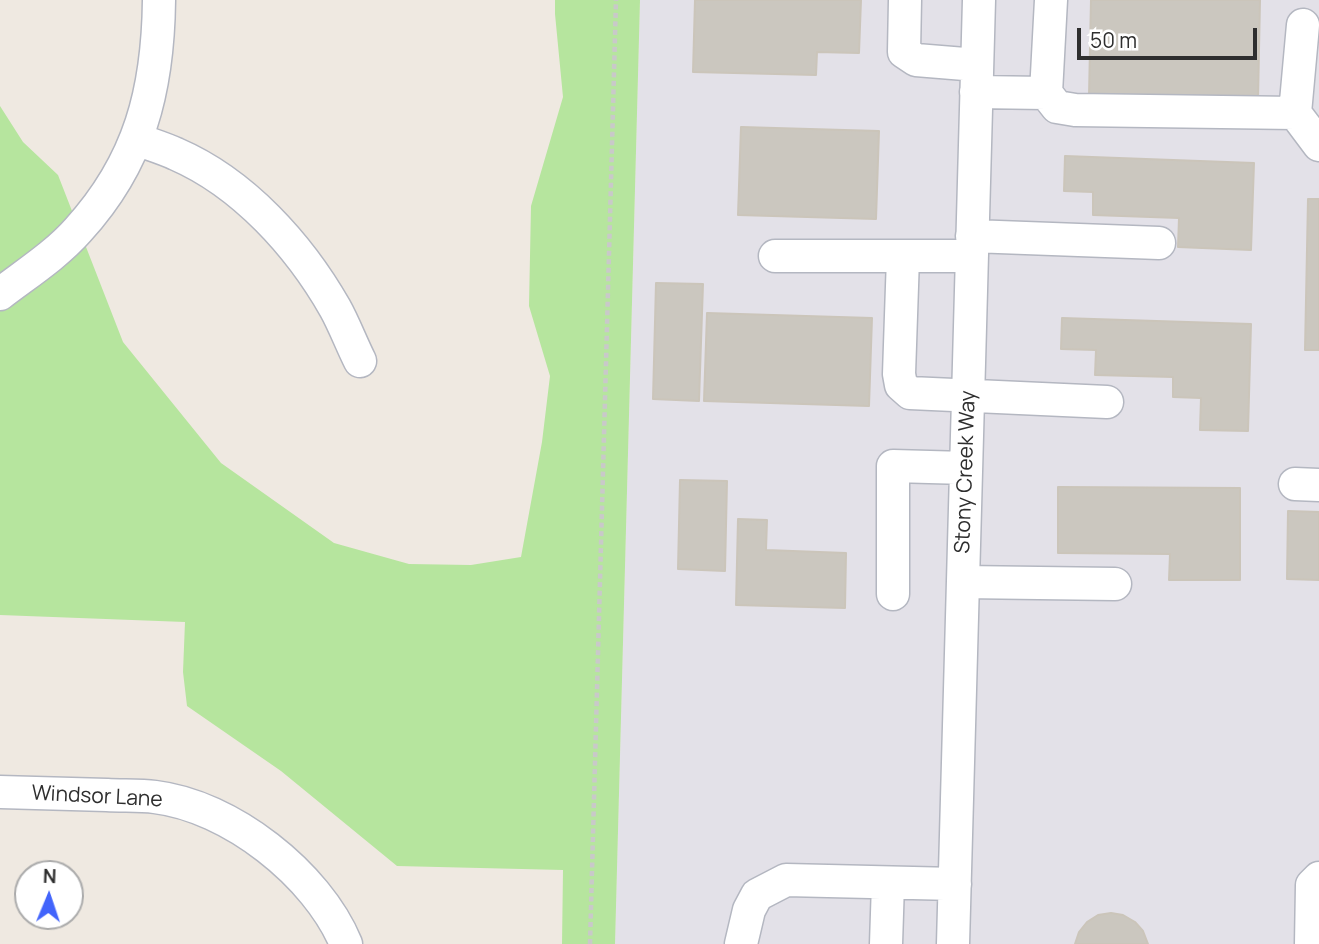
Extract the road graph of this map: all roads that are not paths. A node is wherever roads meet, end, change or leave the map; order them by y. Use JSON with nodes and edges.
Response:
{"nodes":[{"id":1,"x":159,"y":0,"type":"edge"},
{"id":2,"x":905,"y":0,"type":"edge"},
{"id":3,"x":979,"y":0,"type":"edge"},
{"id":4,"x":1051,"y":0,"type":"edge"},
{"id":5,"x":1303,"y":25,"type":"dead end"},
{"id":6,"x":977,"y":78,"type":"junction"},
{"id":7,"x":1046,"y":93,"type":"junction"},
{"id":8,"x":1295,"y":113,"type":"junction"},
{"id":9,"x":136,"y":139,"type":"junction"},
{"id":10,"x":1319,"y":145,"type":"edge"},
{"id":11,"x":1159,"y":243,"type":"dead end"},
{"id":12,"x":972,"y":246,"type":"junction"},
{"id":13,"x":775,"y":256,"type":"dead end"},
{"id":14,"x":903,"y":257,"type":"junction"},
{"id":15,"x":0,"y":295,"type":"edge"},
{"id":16,"x":360,"y":361,"type":"dead end"},
{"id":17,"x":968,"y":395,"type":"junction"},
{"id":18,"x":1107,"y":402,"type":"dead end"},
{"id":19,"x":966,"y":468,"type":"junction"},
{"id":20,"x":963,"y":582,"type":"junction"},
{"id":21,"x":1115,"y":584,"type":"dead end"},
{"id":22,"x":894,"y":594,"type":"dead end"},
{"id":23,"x":0,"y":792,"type":"edge"},
{"id":24,"x":1319,"y":878,"type":"edge"},
{"id":25,"x":888,"y":883,"type":"junction"},
{"id":26,"x":955,"y":884,"type":"junction"},
{"id":27,"x":346,"y":944,"type":"edge"},
{"id":28,"x":741,"y":944,"type":"edge"},
{"id":29,"x":886,"y":944,"type":"edge"},
{"id":30,"x":953,"y":944,"type":"edge"},
{"id":31,"x":1311,"y":944,"type":"edge"}],
"edges":[{"from":1,"to":9,"type":"street"},
{"from":2,"to":6,"type":"street"},
{"from":3,"to":6,"type":"street","name":"Stony Creek Way"},
{"from":4,"to":7,"type":"street"},
{"from":5,"to":8,"type":"street"},
{"from":6,"to":7,"type":"street"},
{"from":6,"to":12,"type":"street","name":"Stony Creek Way"},
{"from":7,"to":8,"type":"street"},
{"from":8,"to":10,"type":"street"},
{"from":9,"to":15,"type":"street"},
{"from":9,"to":16,"type":"street"},
{"from":11,"to":12,"type":"street"},
{"from":12,"to":14,"type":"street"},
{"from":12,"to":17,"type":"street","name":"Stony Creek Way"},
{"from":13,"to":14,"type":"street"},
{"from":14,"to":17,"type":"street"},
{"from":17,"to":18,"type":"street"},
{"from":17,"to":19,"type":"street","name":"Stony Creek Way"},
{"from":19,"to":20,"type":"street","name":"Stony Creek Way"},
{"from":19,"to":22,"type":"street"},
{"from":20,"to":21,"type":"street"},
{"from":20,"to":26,"type":"street","name":"Stony Creek Way"},
{"from":23,"to":27,"type":"street","name":"Windsor Lane"},
{"from":24,"to":31,"type":"street"},
{"from":25,"to":26,"type":"street"},
{"from":25,"to":28,"type":"street"},
{"from":25,"to":29,"type":"street"},
{"from":26,"to":30,"type":"street","name":"Stony Creek Way"}]}
